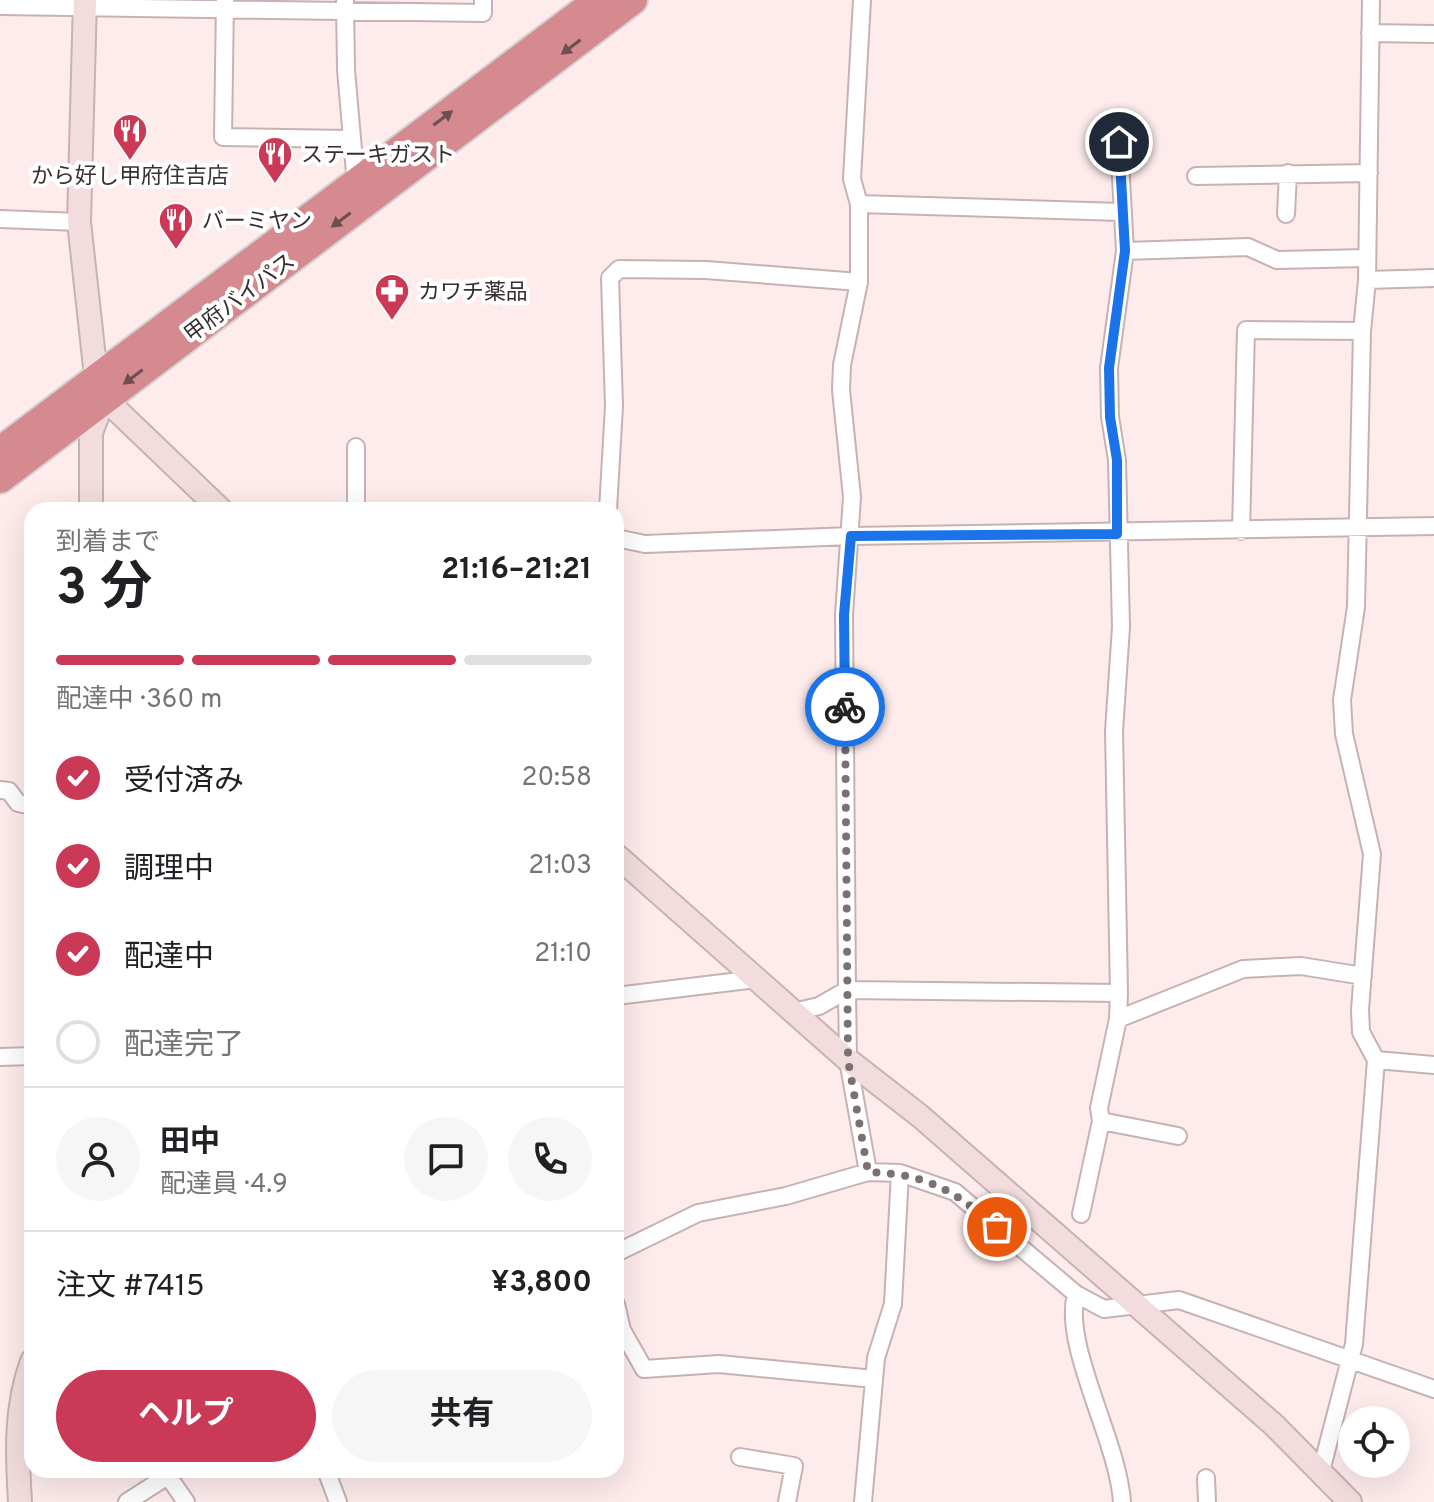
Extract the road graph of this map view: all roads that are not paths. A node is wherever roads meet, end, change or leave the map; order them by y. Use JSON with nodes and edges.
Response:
{"nodes":[{"id":1,"x":483,"y":0,"type":"edge"},
{"id":2,"x":598,"y":0,"type":"edge"},
{"id":3,"x":633,"y":0,"type":"edge"},
{"id":4,"x":862,"y":0,"type":"edge"},
{"id":5,"x":1371,"y":0,"type":"edge"},
{"id":6,"x":84,"y":3,"type":"edge"},
{"id":7,"x":224,"y":4,"type":"edge"},
{"id":8,"x":345,"y":5,"type":"edge"},
{"id":9,"x":0,"y":6,"type":"edge"},
{"id":10,"x":1370,"y":33,"type":"junction"},
{"id":11,"x":1434,"y":34,"type":"edge"},
{"id":12,"x":350,"y":139,"type":"junction"},
{"id":13,"x":1119,"y":142,"type":"dead end"},
{"id":14,"x":1288,"y":173,"type":"junction"},
{"id":15,"x":1369,"y":173,"type":"junction"},
{"id":16,"x":1196,"y":176,"type":"dead end"},
{"id":17,"x":356,"y":184,"type":"junction"},
{"id":18,"x":859,"y":204,"type":"junction"},
{"id":19,"x":1121,"y":212,"type":"junction"},
{"id":20,"x":1286,"y":214,"type":"dead end"},
{"id":21,"x":0,"y":219,"type":"edge"},
{"id":22,"x":79,"y":222,"type":"junction"},
{"id":23,"x":1125,"y":251,"type":"junction"},
{"id":24,"x":1367,"y":258,"type":"junction"},
{"id":25,"x":1434,"y":278,"type":"edge"},
{"id":26,"x":1367,"y":280,"type":"junction"},
{"id":27,"x":859,"y":282,"type":"junction"},
{"id":28,"x":1362,"y":331,"type":"junction"},
{"id":29,"x":100,"y":387,"type":"junction"},
{"id":30,"x":356,"y":447,"type":"dead end"},
{"id":31,"x":0,"y":451,"type":"edge"},
{"id":32,"x":0,"y":479,"type":"edge"},
{"id":33,"x":91,"y":502,"type":"edge"},
{"id":34,"x":213,"y":502,"type":"edge"},
{"id":35,"x":356,"y":502,"type":"edge"},
{"id":36,"x":608,"y":502,"type":"edge"},
{"id":37,"x":1434,"y":526,"type":"edge"},
{"id":38,"x":1359,"y":528,"type":"junction"},
{"id":39,"x":1241,"y":531,"type":"junction"},
{"id":40,"x":1117,"y":534,"type":"junction"},
{"id":41,"x":851,"y":536,"type":"junction"},
{"id":42,"x":624,"y":540,"type":"edge"},
{"id":43,"x":0,"y":790,"type":"edge"},
{"id":44,"x":24,"y":804,"type":"edge"},
{"id":45,"x":624,"y":862,"type":"edge"},
{"id":46,"x":1363,"y":976,"type":"junction"},
{"id":47,"x":756,"y":979,"type":"junction"},
{"id":48,"x":847,"y":990,"type":"junction"},
{"id":49,"x":1119,"y":993,"type":"junction"},
{"id":50,"x":624,"y":995,"type":"edge"},
{"id":51,"x":793,"y":1012,"type":"junction"},
{"id":52,"x":1118,"y":1019,"type":"junction"},
{"id":53,"x":24,"y":1056,"type":"edge"},
{"id":54,"x":0,"y":1057,"type":"edge"},
{"id":55,"x":848,"y":1060,"type":"junction"},
{"id":56,"x":1376,"y":1060,"type":"junction"},
{"id":57,"x":1434,"y":1065,"type":"edge"},
{"id":58,"x":1101,"y":1121,"type":"junction"},
{"id":59,"x":1178,"y":1136,"type":"dead end"},
{"id":60,"x":868,"y":1172,"type":"junction"},
{"id":61,"x":900,"y":1173,"type":"junction"},
{"id":62,"x":1081,"y":1214,"type":"dead end"},
{"id":63,"x":624,"y":1249,"type":"edge"},
{"id":64,"x":1076,"y":1294,"type":"junction"},
{"id":65,"x":1136,"y":1308,"type":"junction"},
{"id":66,"x":624,"y":1334,"type":"edge"},
{"id":67,"x":1348,"y":1358,"type":"junction"},
{"id":68,"x":874,"y":1379,"type":"junction"},
{"id":69,"x":24,"y":1383,"type":"edge"},
{"id":70,"x":1434,"y":1389,"type":"edge"},
{"id":71,"x":740,"y":1457,"type":"dead end"},
{"id":72,"x":165,"y":1478,"type":"edge"},
{"id":73,"x":175,"y":1478,"type":"edge"},
{"id":74,"x":329,"y":1478,"type":"edge"},
{"id":75,"x":1206,"y":1478,"type":"dead end"},
{"id":76,"x":1329,"y":1486,"type":"edge"},
{"id":77,"x":20,"y":1502,"type":"edge"},
{"id":78,"x":127,"y":1502,"type":"edge"},
{"id":79,"x":186,"y":1502,"type":"edge"},
{"id":80,"x":338,"y":1502,"type":"edge"},
{"id":81,"x":787,"y":1502,"type":"edge"},
{"id":82,"x":863,"y":1502,"type":"edge"},
{"id":83,"x":1122,"y":1502,"type":"edge"},
{"id":84,"x":1207,"y":1502,"type":"edge"},
{"id":85,"x":1350,"y":1502,"type":"edge"}],
"edges":[{"from":1,"to":8,"type":"street"},
{"from":17,"to":2,"type":"highway","name":"甲府バイパス","one_way":true},
{"from":3,"to":29,"type":"highway","name":"甲府バイパス","one_way":true},
{"from":4,"to":18,"type":"street"},
{"from":5,"to":10,"type":"street"},
{"from":6,"to":7,"type":"street"},
{"from":6,"to":9,"type":"street"},
{"from":6,"to":22,"type":"main road"},
{"from":7,"to":8,"type":"street"},
{"from":7,"to":12,"type":"street"},
{"from":8,"to":12,"type":"street"},
{"from":10,"to":11,"type":"street"},
{"from":10,"to":15,"type":"street"},
{"from":12,"to":17,"type":"street"},
{"from":13,"to":19,"type":"street"},
{"from":14,"to":15,"type":"street"},
{"from":14,"to":16,"type":"street"},
{"from":14,"to":20,"type":"street"},
{"from":15,"to":24,"type":"street"},
{"from":17,"to":29,"type":"highway","name":"甲府バイパス"},
{"from":18,"to":19,"type":"street"},
{"from":18,"to":27,"type":"street"},
{"from":19,"to":23,"type":"street"},
{"from":21,"to":22,"type":"street"},
{"from":22,"to":29,"type":"main road"},
{"from":23,"to":24,"type":"street"},
{"from":23,"to":40,"type":"street"},
{"from":24,"to":26,"type":"street"},
{"from":25,"to":26,"type":"street"},
{"from":26,"to":28,"type":"street"},
{"from":27,"to":36,"type":"street"},
{"from":27,"to":41,"type":"street"},
{"from":28,"to":38,"type":"street"},
{"from":28,"to":39,"type":"street"},
{"from":29,"to":31,"type":"highway","name":"甲府バイパス"},
{"from":29,"to":32,"type":"highway","name":"甲府バイパス"},
{"from":29,"to":33,"type":"main road"},
{"from":29,"to":34,"type":"main road"},
{"from":30,"to":35,"type":"street"},
{"from":37,"to":38,"type":"street"},
{"from":38,"to":39,"type":"street"},
{"from":38,"to":46,"type":"street"},
{"from":39,"to":40,"type":"street"},
{"from":40,"to":41,"type":"street"},
{"from":40,"to":49,"type":"street"},
{"from":41,"to":42,"type":"street"},
{"from":41,"to":48,"type":"street"},
{"from":43,"to":44,"type":"street"},
{"from":45,"to":47,"type":"main road"},
{"from":46,"to":52,"type":"street"},
{"from":46,"to":56,"type":"street"},
{"from":47,"to":50,"type":"street"},
{"from":47,"to":51,"type":"main road"},
{"from":48,"to":49,"type":"street"},
{"from":48,"to":51,"type":"street"},
{"from":48,"to":55,"type":"street"},
{"from":49,"to":52,"type":"street"},
{"from":51,"to":55,"type":"main road"},
{"from":52,"to":58,"type":"street"},
{"from":53,"to":54,"type":"street"},
{"from":55,"to":60,"type":"street"},
{"from":55,"to":65,"type":"main road"},
{"from":56,"to":57,"type":"street"},
{"from":56,"to":67,"type":"street"},
{"from":58,"to":59,"type":"street"},
{"from":58,"to":62,"type":"street"},
{"from":60,"to":61,"type":"street"},
{"from":60,"to":63,"type":"street"},
{"from":61,"to":64,"type":"street"},
{"from":61,"to":68,"type":"street"},
{"from":64,"to":65,"type":"street"},
{"from":64,"to":83,"type":"street"},
{"from":65,"to":67,"type":"street"},
{"from":65,"to":76,"type":"main road"},
{"from":66,"to":68,"type":"street"},
{"from":67,"to":70,"type":"street"},
{"from":67,"to":76,"type":"street"},
{"from":68,"to":82,"type":"street"},
{"from":69,"to":77,"type":"main road"},
{"from":71,"to":81,"type":"street"},
{"from":72,"to":78,"type":"street"},
{"from":73,"to":79,"type":"street"},
{"from":74,"to":80,"type":"street"},
{"from":75,"to":84,"type":"street"},
{"from":76,"to":85,"type":"main road"}]}
